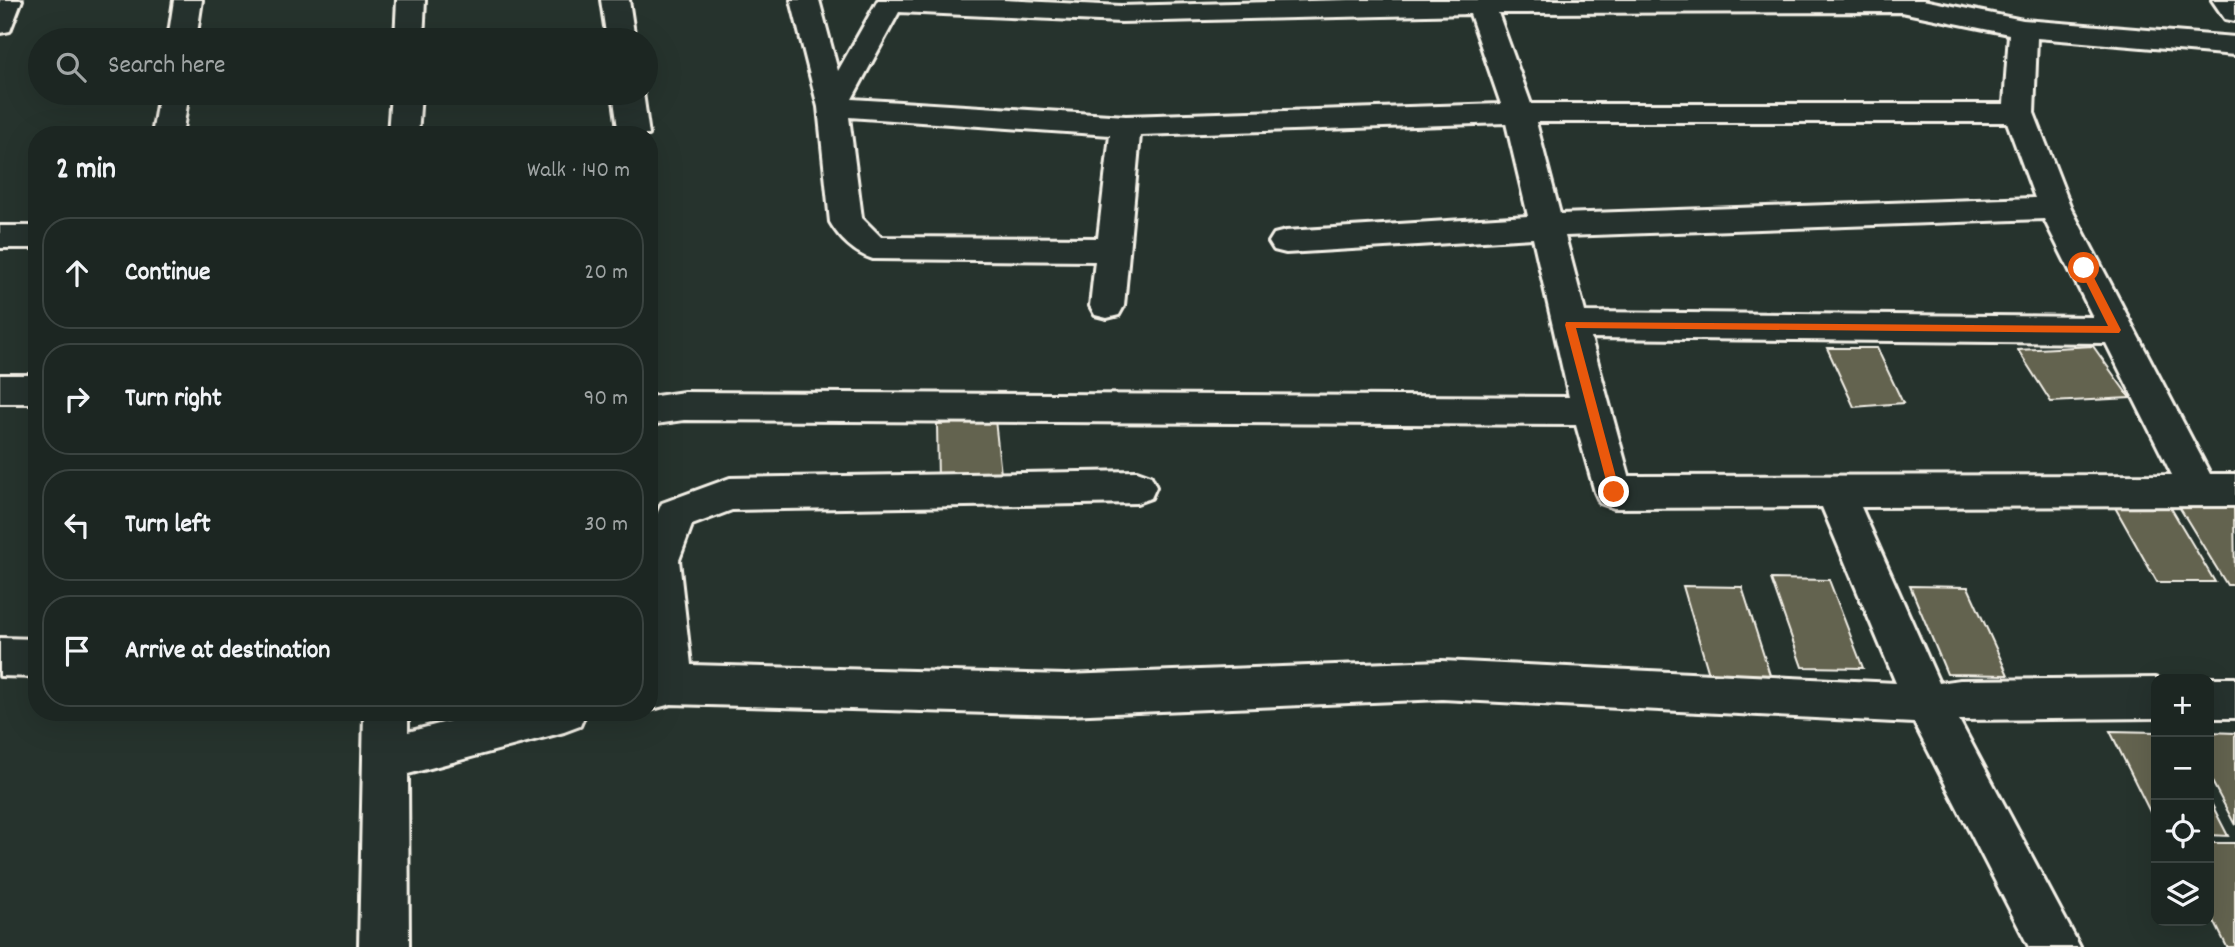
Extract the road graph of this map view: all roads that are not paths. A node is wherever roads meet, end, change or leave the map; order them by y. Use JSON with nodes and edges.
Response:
{"nodes":[{"id":1,"x":8,"y":0,"type":"edge"},
{"id":2,"x":188,"y":0,"type":"edge"},
{"id":3,"x":411,"y":0,"type":"edge"},
{"id":4,"x":615,"y":0,"type":"edge"},
{"id":5,"x":805,"y":0,"type":"edge"},
{"id":6,"x":2226,"y":0,"type":"edge"},
{"id":7,"x":892,"y":1,"type":"edge"},
{"id":8,"x":1480,"y":3,"type":"edge"},
{"id":9,"x":2235,"y":13,"type":"edge"},
{"id":10,"x":0,"y":25,"type":"edge"},
{"id":11,"x":184,"y":28,"type":"edge"},
{"id":12,"x":410,"y":28,"type":"edge"},
{"id":13,"x":619,"y":28,"type":"edge"},
{"id":14,"x":2023,"y":28,"type":"junction"},
{"id":15,"x":2235,"y":46,"type":"edge"},
{"id":16,"x":172,"y":105,"type":"edge"},
{"id":17,"x":404,"y":105,"type":"edge"},
{"id":18,"x":630,"y":105,"type":"edge"},
{"id":19,"x":833,"y":107,"type":"junction"},
{"id":20,"x":1519,"y":113,"type":"junction"},
{"id":21,"x":2019,"y":113,"type":"junction"},
{"id":22,"x":168,"y":126,"type":"edge"},
{"id":23,"x":403,"y":126,"type":"edge"},
{"id":24,"x":633,"y":126,"type":"edge"},
{"id":25,"x":1126,"y":126,"type":"junction"},
{"id":26,"x":2055,"y":208,"type":"junction"},
{"id":27,"x":1545,"y":226,"type":"junction"},
{"id":28,"x":0,"y":237,"type":"edge"},
{"id":29,"x":28,"y":237,"type":"edge"},
{"id":30,"x":1286,"y":242,"type":"dead end"},
{"id":31,"x":1113,"y":250,"type":"junction"},
{"id":32,"x":1107,"y":306,"type":"dead end"},
{"id":33,"x":1570,"y":325,"type":"junction"},
{"id":34,"x":2116,"y":330,"type":"junction"},
{"id":35,"x":0,"y":389,"type":"edge"},
{"id":36,"x":28,"y":389,"type":"edge"},
{"id":37,"x":658,"y":409,"type":"edge"},
{"id":38,"x":1591,"y":411,"type":"junction"},
{"id":39,"x":1137,"y":487,"type":"dead end"},
{"id":40,"x":2217,"y":490,"type":"edge"},
{"id":41,"x":1835,"y":492,"type":"junction"},
{"id":42,"x":0,"y":656,"type":"edge"},
{"id":43,"x":28,"y":658,"type":"edge"},
{"id":44,"x":660,"y":687,"type":"edge"},
{"id":45,"x":2151,"y":698,"type":"edge"},
{"id":46,"x":2214,"y":698,"type":"edge"},
{"id":47,"x":2235,"y":698,"type":"edge"},
{"id":48,"x":1927,"y":704,"type":"junction"},
{"id":49,"x":386,"y":721,"type":"edge"},
{"id":50,"x":530,"y":721,"type":"edge"},
{"id":51,"x":386,"y":759,"type":"junction"},
{"id":52,"x":384,"y":947,"type":"edge"},
{"id":53,"x":2055,"y":947,"type":"edge"}],
"edges":[{"from":1,"to":10,"type":"street"},
{"from":2,"to":11,"type":"street"},
{"from":3,"to":12,"type":"street"},
{"from":4,"to":13,"type":"street"},
{"from":5,"to":19,"type":"street"},
{"from":6,"to":9,"type":"street"},
{"from":7,"to":8,"type":"street"},
{"from":7,"to":19,"type":"street"},
{"from":8,"to":14,"type":"street"},
{"from":8,"to":20,"type":"street"},
{"from":14,"to":15,"type":"street"},
{"from":14,"to":21,"type":"street"},
{"from":16,"to":22,"type":"street"},
{"from":17,"to":23,"type":"street"},
{"from":18,"to":24,"type":"street"},
{"from":19,"to":25,"type":"street"},
{"from":19,"to":31,"type":"street"},
{"from":20,"to":21,"type":"street"},
{"from":20,"to":25,"type":"street"},
{"from":20,"to":27,"type":"street"},
{"from":21,"to":26,"type":"street"},
{"from":25,"to":31,"type":"street"},
{"from":26,"to":27,"type":"street"},
{"from":26,"to":34,"type":"street"},
{"from":27,"to":30,"type":"street"},
{"from":27,"to":33,"type":"street"},
{"from":28,"to":29,"type":"street"},
{"from":31,"to":32,"type":"street"},
{"from":33,"to":34,"type":"street"},
{"from":33,"to":38,"type":"street"},
{"from":34,"to":40,"type":"street"},
{"from":35,"to":36,"type":"street"},
{"from":37,"to":38,"type":"street"},
{"from":38,"to":41,"type":"street"},
{"from":39,"to":44,"type":"street"},
{"from":40,"to":41,"type":"street"},
{"from":41,"to":48,"type":"street"},
{"from":42,"to":43,"type":"street"},
{"from":44,"to":48,"type":"street"},
{"from":45,"to":48,"type":"street"},
{"from":46,"to":47,"type":"street"},
{"from":48,"to":53,"type":"street"},
{"from":49,"to":51,"type":"street"},
{"from":50,"to":51,"type":"street"},
{"from":51,"to":52,"type":"street"}]}
